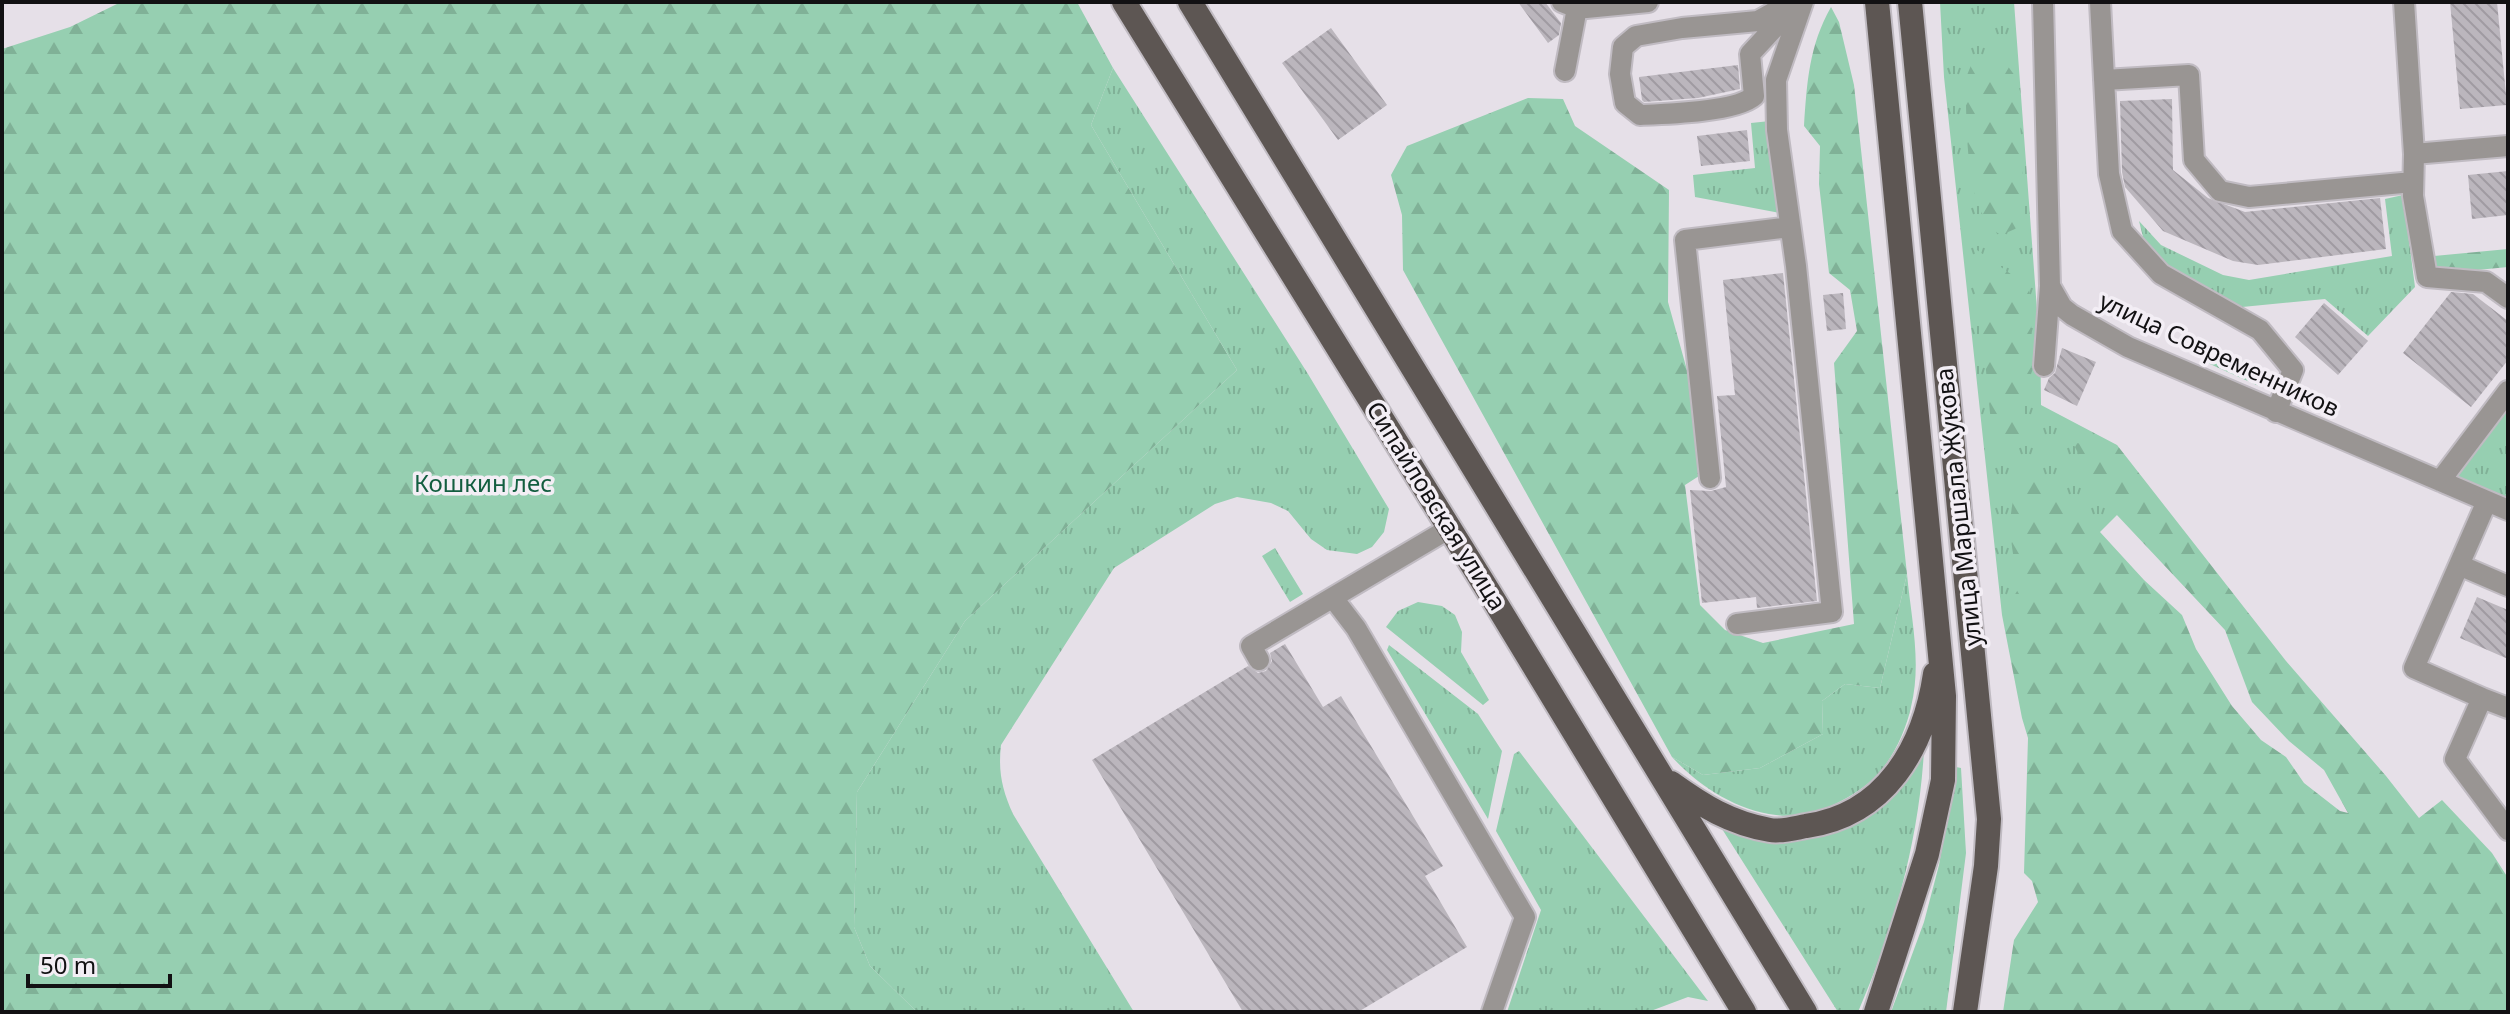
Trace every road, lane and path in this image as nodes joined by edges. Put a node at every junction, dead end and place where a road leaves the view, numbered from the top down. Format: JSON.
{"nodes":[{"id":1,"x":1124,"y":2,"type":"edge"},
{"id":2,"x":1190,"y":2,"type":"edge"},
{"id":3,"x":1648,"y":2,"type":"edge"},
{"id":4,"x":1792,"y":2,"type":"edge"},
{"id":5,"x":1800,"y":2,"type":"edge"},
{"id":6,"x":1877,"y":2,"type":"edge"},
{"id":7,"x":2043,"y":2,"type":"edge"},
{"id":8,"x":2100,"y":2,"type":"edge"},
{"id":9,"x":2404,"y":2,"type":"edge"},
{"id":10,"x":1910,"y":3,"type":"edge"},
{"id":11,"x":1606,"y":4,"type":"edge"},
{"id":12,"x":1569,"y":5,"type":"edge"},
{"id":13,"x":1565,"y":71,"type":"dead end"},
{"id":14,"x":2104,"y":80,"type":"junction"},
{"id":15,"x":2508,"y":146,"type":"edge"},
{"id":16,"x":2414,"y":154,"type":"junction"},
{"id":17,"x":2413,"y":182,"type":"junction"},
{"id":18,"x":1790,"y":227,"type":"junction"},
{"id":19,"x":2050,"y":286,"type":"junction"},
{"id":20,"x":2508,"y":298,"type":"edge"},
{"id":21,"x":2044,"y":366,"type":"dead end"},
{"id":22,"x":2508,"y":391,"type":"edge"},
{"id":23,"x":2276,"y":412,"type":"junction"},
{"id":24,"x":1710,"y":478,"type":"dead end"},
{"id":25,"x":2440,"y":481,"type":"junction"},
{"id":26,"x":2487,"y":501,"type":"junction"},
{"id":27,"x":2508,"y":510,"type":"edge"},
{"id":28,"x":1450,"y":528,"type":"junction"},
{"id":29,"x":2459,"y":565,"type":"junction"},
{"id":30,"x":2508,"y":586,"type":"edge"},
{"id":31,"x":1333,"y":598,"type":"junction"},
{"id":32,"x":1737,"y":624,"type":"dead end"},
{"id":33,"x":1940,"y":644,"type":"junction"},
{"id":34,"x":1259,"y":660,"type":"dead end"},
{"id":35,"x":2482,"y":698,"type":"junction"},
{"id":36,"x":2508,"y":708,"type":"edge"},
{"id":37,"x":1662,"y":777,"type":"junction"},
{"id":38,"x":2508,"y":830,"type":"edge"},
{"id":39,"x":1492,"y":1012,"type":"edge"},
{"id":40,"x":1744,"y":1012,"type":"edge"},
{"id":41,"x":1805,"y":1012,"type":"edge"},
{"id":42,"x":1876,"y":1012,"type":"edge"},
{"id":43,"x":1965,"y":1012,"type":"edge"}],
"edges":[{"from":1,"to":28,"type":"main road","name":"Сипайловская улица"},
{"from":2,"to":37,"type":"main road"},
{"from":3,"to":11,"type":"street"},
{"from":4,"to":5,"type":"street"},
{"from":5,"to":18,"type":"street"},
{"from":6,"to":33,"type":"main road","name":"улица Маршала Жукова"},
{"from":7,"to":19,"type":"street"},
{"from":8,"to":14,"type":"street"},
{"from":9,"to":16,"type":"street"},
{"from":10,"to":43,"type":"main road","name":"улица Маршала Жукова"},
{"from":11,"to":12,"type":"street"},
{"from":12,"to":13,"type":"street"},
{"from":14,"to":17,"type":"street"},
{"from":14,"to":23,"type":"street"},
{"from":15,"to":16,"type":"street"},
{"from":16,"to":17,"type":"street"},
{"from":17,"to":20,"type":"street"},
{"from":18,"to":24,"type":"street"},
{"from":18,"to":32,"type":"street"},
{"from":19,"to":21,"type":"street"},
{"from":19,"to":23,"type":"street","name":"улица Современников"},
{"from":22,"to":25,"type":"street"},
{"from":23,"to":25,"type":"street","name":"улица Современников"},
{"from":25,"to":26,"type":"street","name":"улица Современников"},
{"from":26,"to":27,"type":"street","name":"улица Современников"},
{"from":26,"to":29,"type":"street"},
{"from":28,"to":31,"type":"street"},
{"from":28,"to":40,"type":"main road","name":"Сипайловская улица"},
{"from":29,"to":30,"type":"street"},
{"from":29,"to":35,"type":"street"},
{"from":31,"to":34,"type":"street"},
{"from":31,"to":39,"type":"street"},
{"from":33,"to":37,"type":"main road"},
{"from":33,"to":42,"type":"main road","name":"улица Маршала Жукова"},
{"from":35,"to":36,"type":"street"},
{"from":35,"to":38,"type":"street"},
{"from":37,"to":41,"type":"main road"}]}
